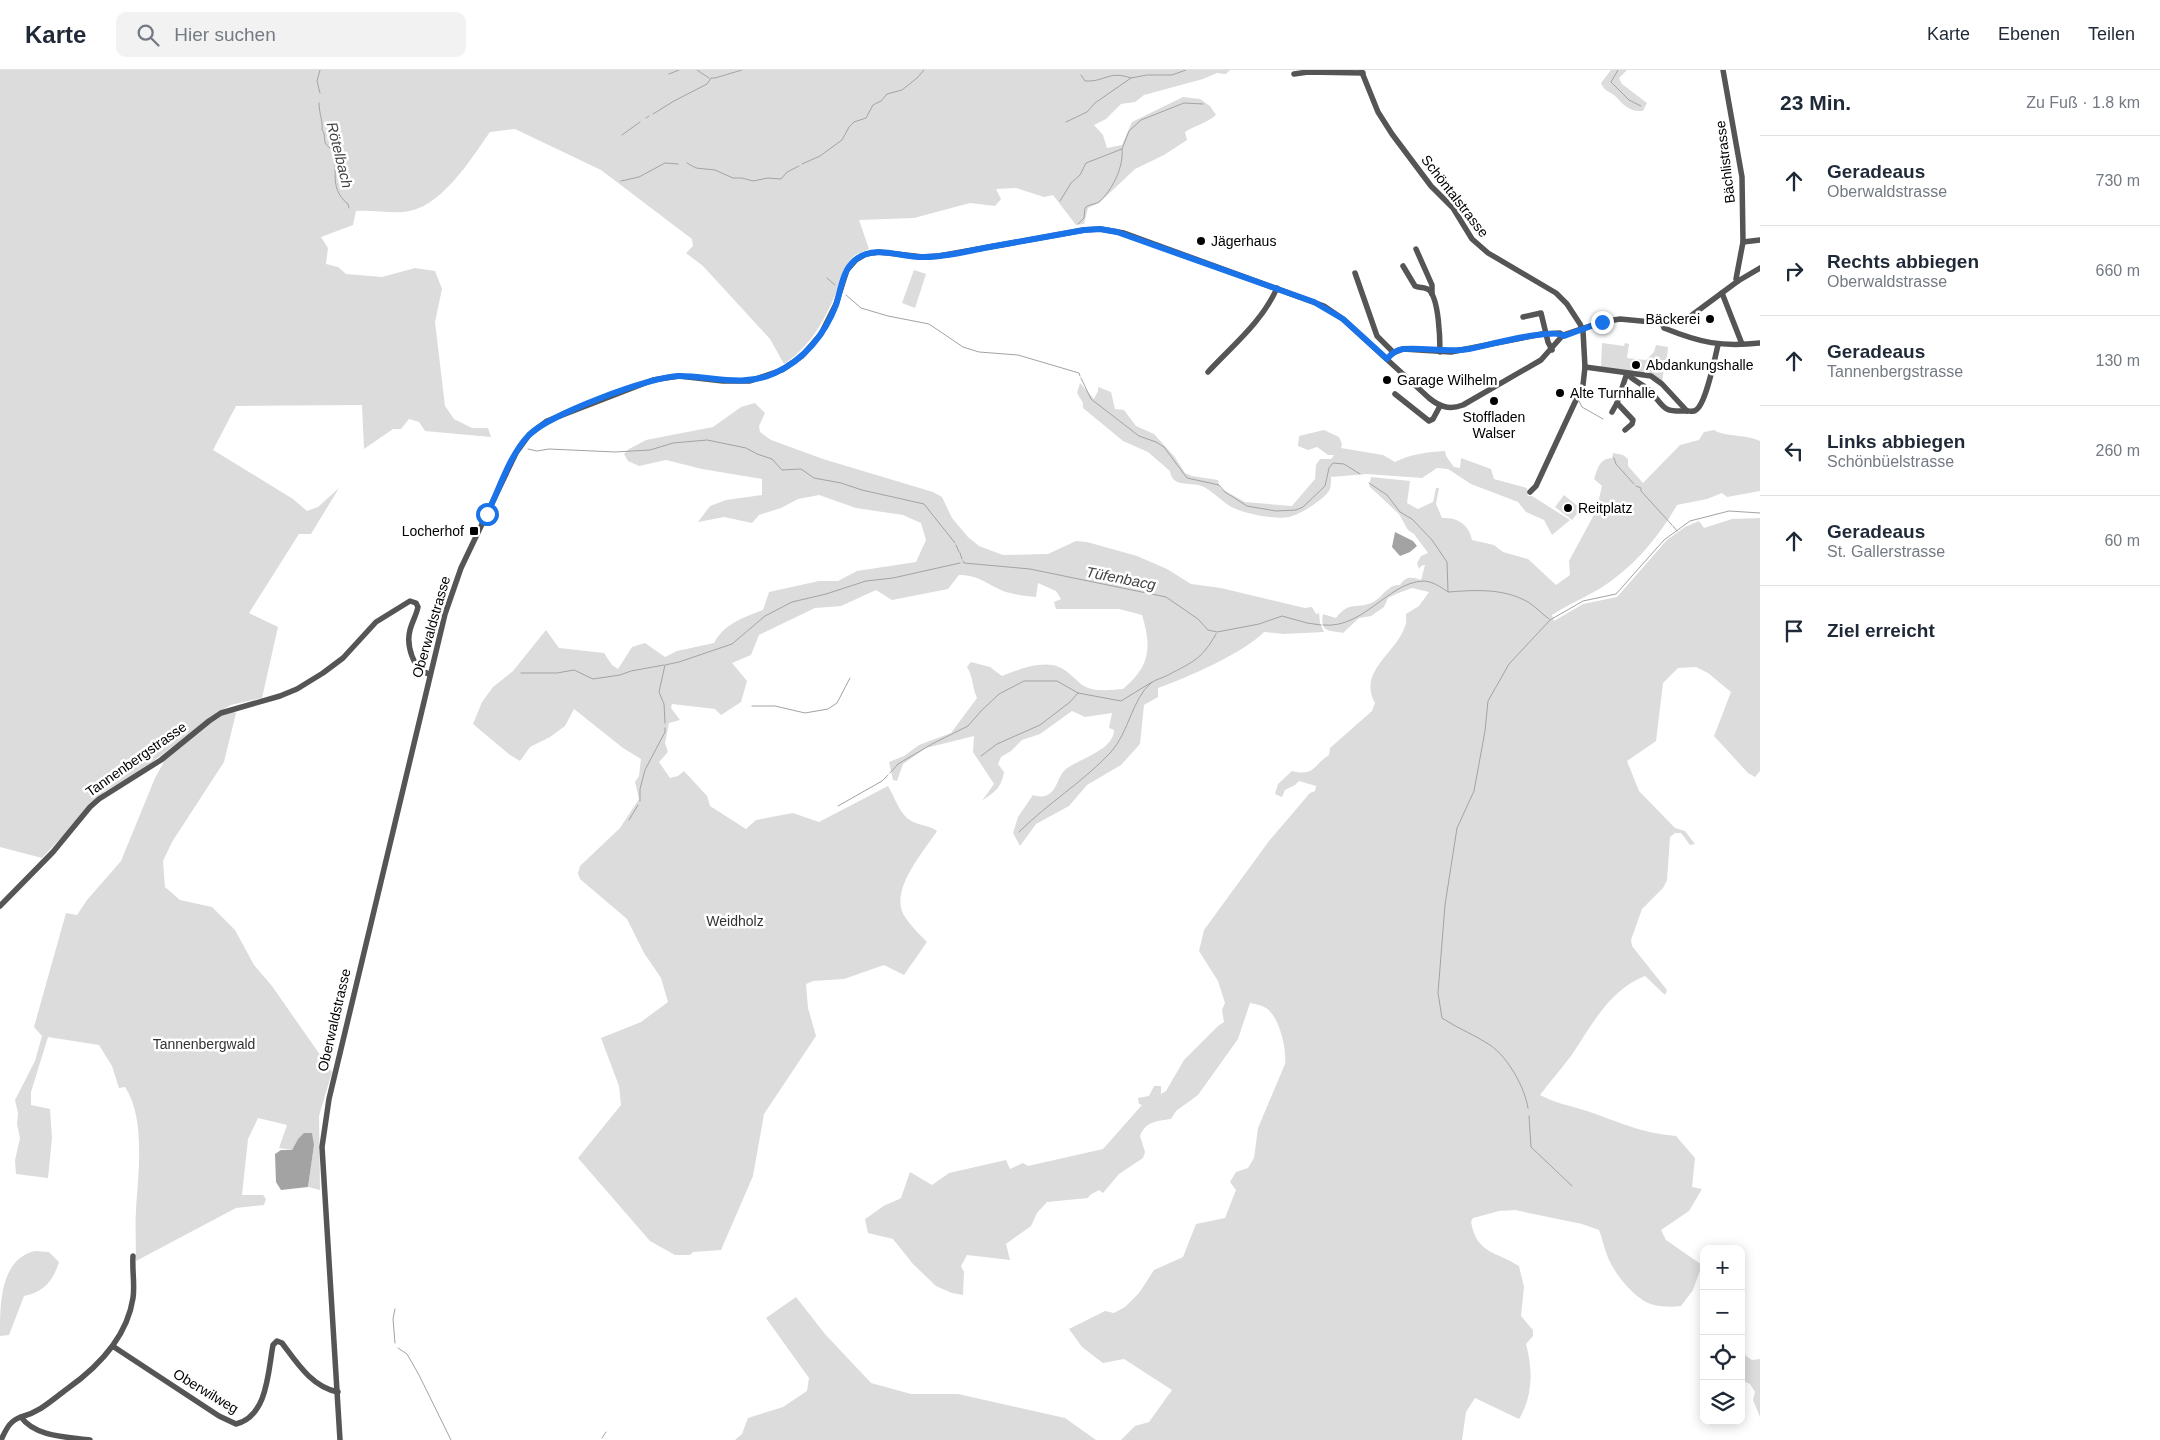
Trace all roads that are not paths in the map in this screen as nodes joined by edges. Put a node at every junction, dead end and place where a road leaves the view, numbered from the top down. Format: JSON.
{"nodes":[{"id":1,"x":1723,"y":70,"type":"edge"},
{"id":2,"x":1362,"y":71,"type":"edge"},
{"id":3,"x":1294,"y":74,"type":"dead end"},
{"id":4,"x":1760,"y":240,"type":"edge"},
{"id":5,"x":1743,"y":242,"type":"junction"},
{"id":6,"x":1416,"y":249,"type":"dead end"},
{"id":7,"x":1403,"y":266,"type":"dead end"},
{"id":8,"x":1760,"y":268,"type":"edge"},
{"id":9,"x":1356,"y":273,"type":"dead end"},
{"id":10,"x":1738,"y":282,"type":"junction"},
{"id":11,"x":1277,"y":288,"type":"junction"},
{"id":12,"x":1432,"y":294,"type":"junction"},
{"id":13,"x":1722,"y":294,"type":"junction"},
{"id":14,"x":1523,"y":317,"type":"dead end"},
{"id":15,"x":1662,"y":323,"type":"junction"},
{"id":16,"x":1582,"y":329,"type":"junction"},
{"id":17,"x":1546,"y":334,"type":"junction"},
{"id":18,"x":1564,"y":336,"type":"junction"},
{"id":19,"x":1760,"y":343,"type":"edge"},
{"id":20,"x":1742,"y":344,"type":"junction"},
{"id":21,"x":1718,"y":345,"type":"junction"},
{"id":22,"x":1552,"y":350,"type":"junction"},
{"id":23,"x":1440,"y":352,"type":"junction"},
{"id":24,"x":1393,"y":353,"type":"junction"},
{"id":25,"x":1387,"y":359,"type":"junction"},
{"id":26,"x":1585,"y":367,"type":"junction"},
{"id":27,"x":1208,"y":372,"type":"dead end"},
{"id":28,"x":1627,"y":373,"type":"junction"},
{"id":29,"x":1395,"y":394,"type":"dead end"},
{"id":30,"x":1617,"y":403,"type":"junction"},
{"id":31,"x":1440,"y":406,"type":"junction"},
{"id":32,"x":1687,"y":410,"type":"junction"},
{"id":33,"x":1612,"y":412,"type":"dead end"},
{"id":34,"x":1625,"y":430,"type":"dead end"},
{"id":35,"x":1530,"y":492,"type":"dead end"},
{"id":36,"x":429,"y":674,"type":"junction"},
{"id":37,"x":0,"y":906,"type":"edge"},
{"id":38,"x":133,"y":1256,"type":"dead end"},
{"id":39,"x":114,"y":1347,"type":"junction"},
{"id":40,"x":338,"y":1392,"type":"junction"},
{"id":41,"x":21,"y":1417,"type":"junction"},
{"id":42,"x":1,"y":1440,"type":"edge"},
{"id":43,"x":90,"y":1440,"type":"edge"},
{"id":44,"x":340,"y":1440,"type":"edge"}],
"edges":[{"from":1,"to":5,"type":"street","name":"Bächlistrasse"},
{"from":2,"to":3,"type":"street"},
{"from":2,"to":16,"type":"street","name":"Schöntalstrasse"},
{"from":4,"to":5,"type":"street"},
{"from":5,"to":10,"type":"street","name":"Bächlistrasse"},
{"from":6,"to":12,"type":"street"},
{"from":7,"to":12,"type":"street"},
{"from":8,"to":10,"type":"street"},
{"from":9,"to":24,"type":"street"},
{"from":10,"to":13,"type":"street"},
{"from":11,"to":25,"type":"street","name":"Oberwaldstrasse"},
{"from":11,"to":27,"type":"street"},
{"from":11,"to":36,"type":"street","name":"Oberwaldstrasse"},
{"from":12,"to":23,"type":"street"},
{"from":13,"to":15,"type":"street"},
{"from":13,"to":20,"type":"street"},
{"from":14,"to":17,"type":"street"},
{"from":15,"to":16,"type":"street"},
{"from":15,"to":21,"type":"street"},
{"from":16,"to":18,"type":"street"},
{"from":16,"to":26,"type":"street"},
{"from":17,"to":18,"type":"street"},
{"from":17,"to":22,"type":"street"},
{"from":17,"to":23,"type":"street"},
{"from":18,"to":22,"type":"street"},
{"from":19,"to":20,"type":"street"},
{"from":20,"to":21,"type":"street"},
{"from":21,"to":32,"type":"street"},
{"from":22,"to":31,"type":"street"},
{"from":23,"to":24,"type":"street"},
{"from":24,"to":25,"type":"street"},
{"from":25,"to":31,"type":"street"},
{"from":26,"to":28,"type":"street"},
{"from":26,"to":35,"type":"street"},
{"from":28,"to":30,"type":"street"},
{"from":28,"to":32,"type":"street"},
{"from":28,"to":32,"type":"street"},
{"from":29,"to":31,"type":"street"},
{"from":30,"to":33,"type":"street"},
{"from":30,"to":34,"type":"street"},
{"from":36,"to":37,"type":"street","name":"Tannenbergstrasse"},
{"from":36,"to":40,"type":"street","name":"Oberwaldstrasse"},
{"from":38,"to":39,"type":"street"},
{"from":39,"to":40,"type":"street","name":"Oberwilweg"},
{"from":39,"to":41,"type":"street"},
{"from":40,"to":44,"type":"street","name":"Oberwaldstrasse"},
{"from":41,"to":42,"type":"street"},
{"from":41,"to":43,"type":"street"}]}
